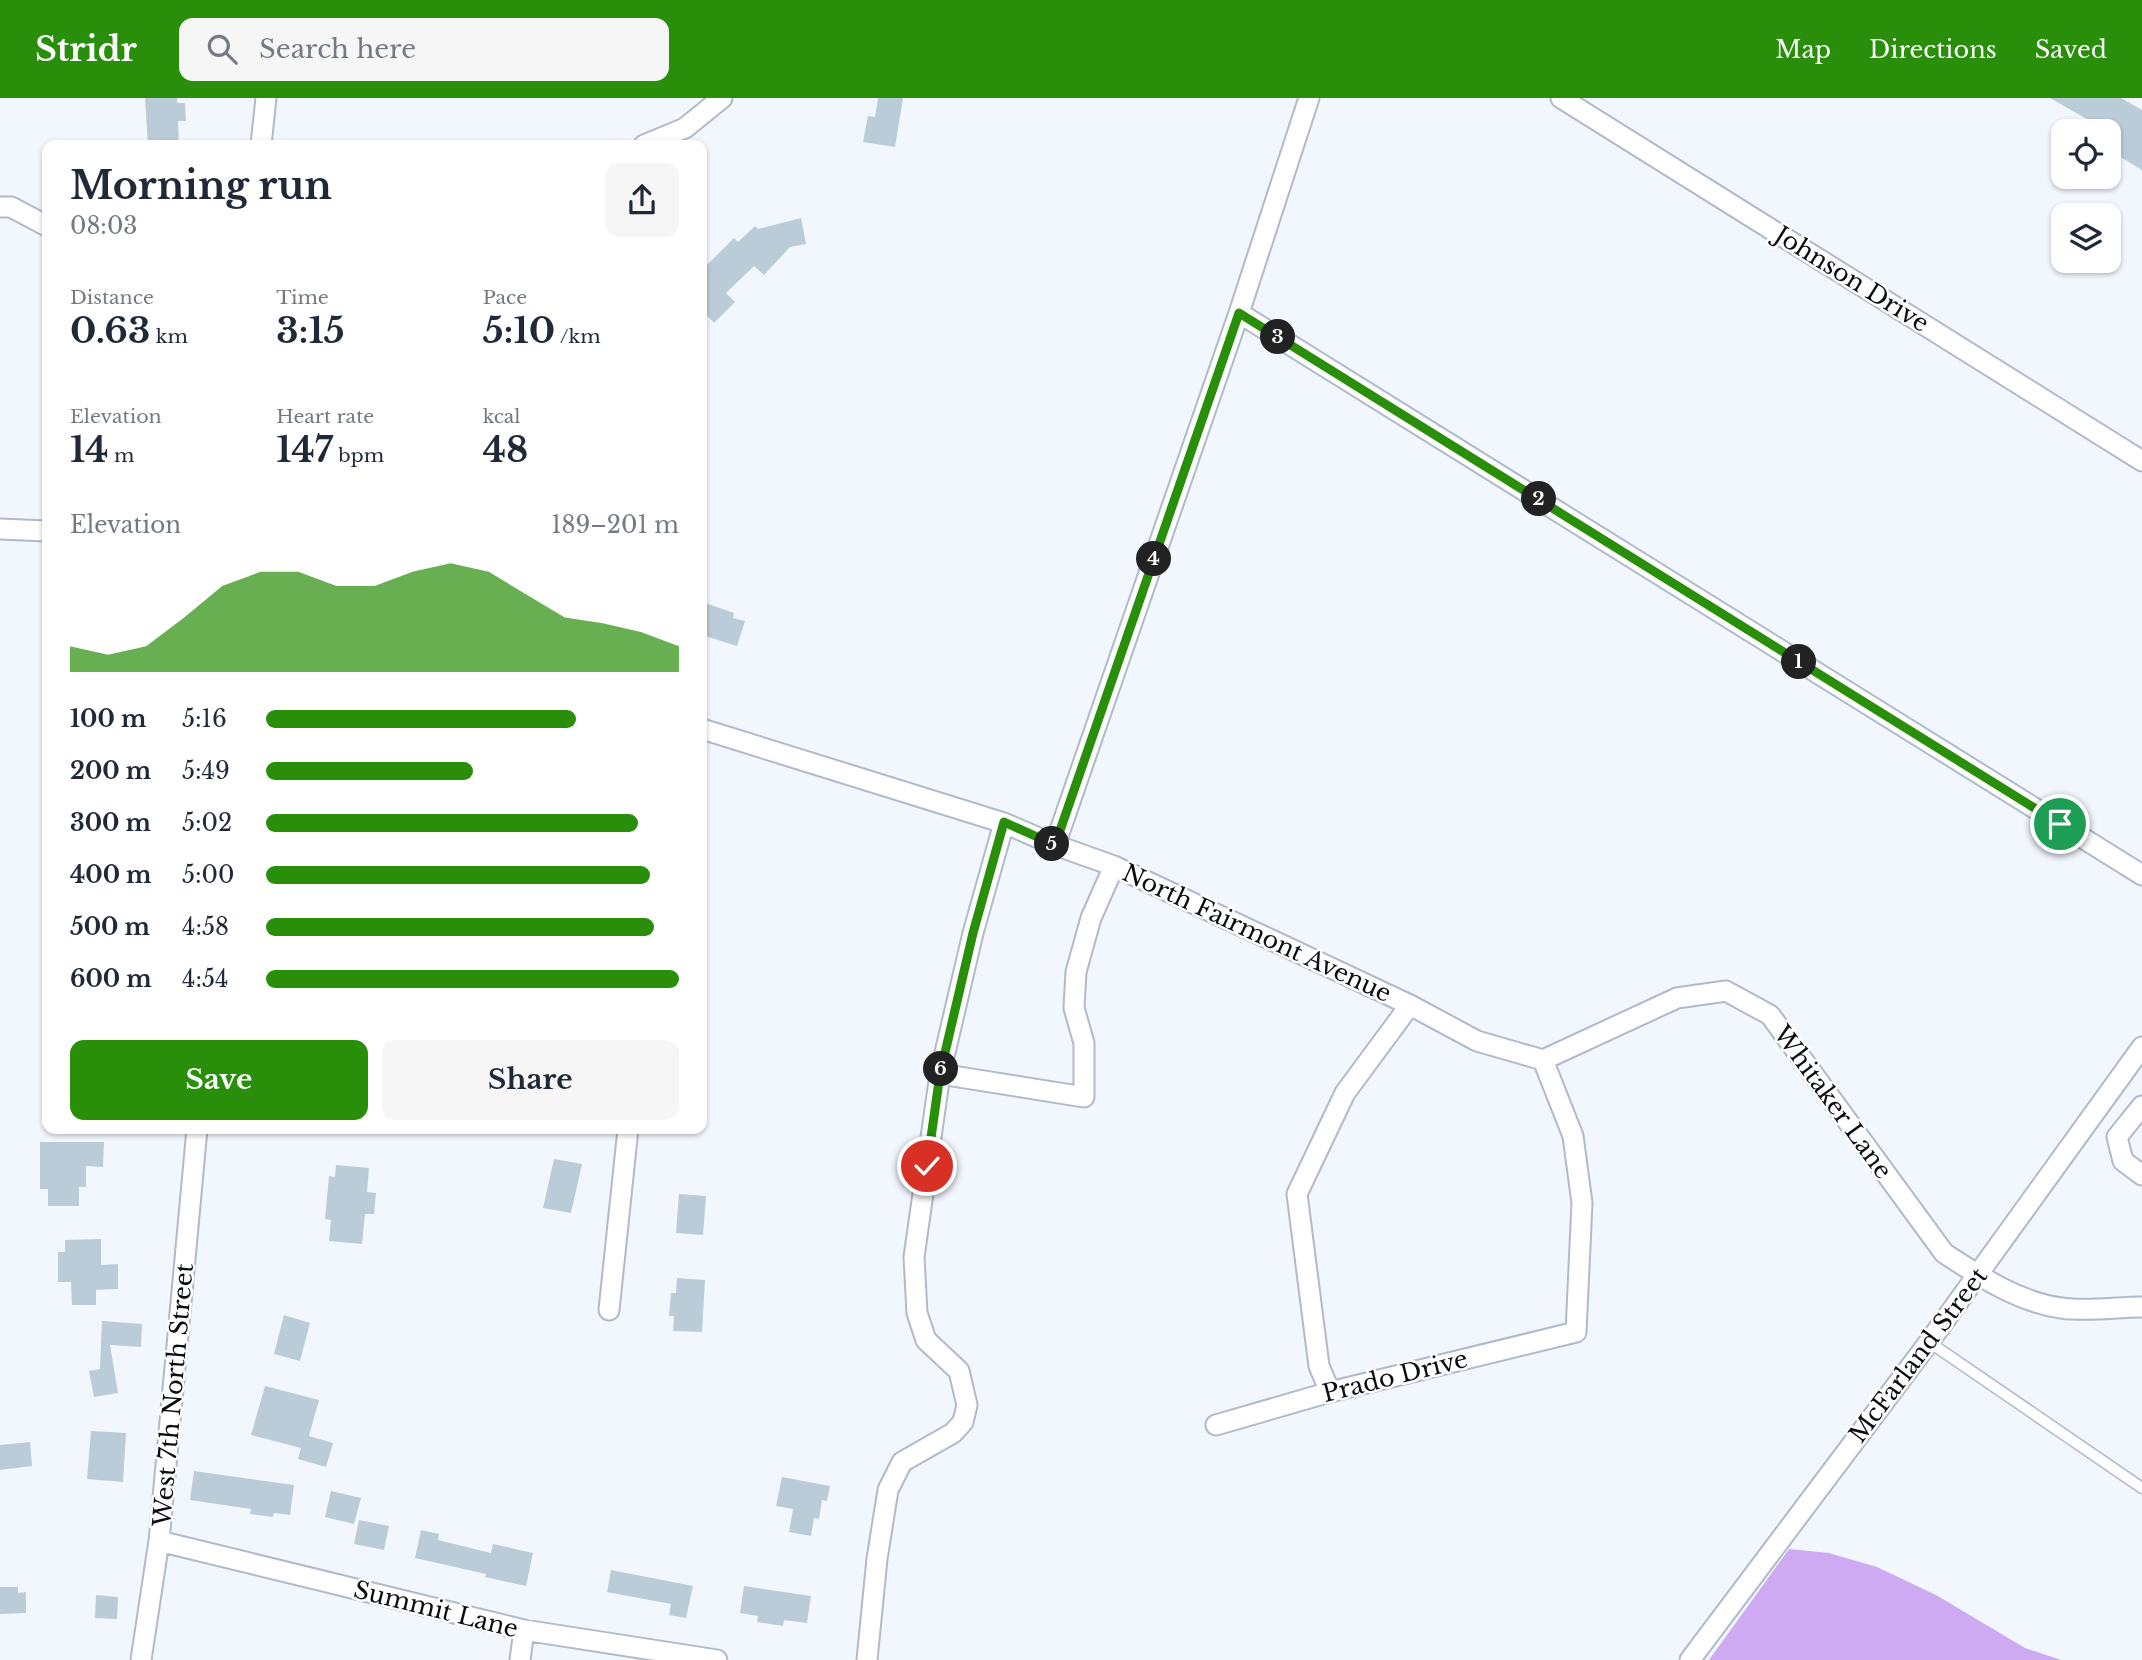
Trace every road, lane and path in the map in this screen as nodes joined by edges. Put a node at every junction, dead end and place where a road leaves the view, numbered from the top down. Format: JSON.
{"nodes":[{"id":1,"x":266,"y":98,"type":"edge"},
{"id":2,"x":722,"y":98,"type":"edge"},
{"id":3,"x":1309,"y":98,"type":"edge"},
{"id":4,"x":1561,"y":98,"type":"edge"},
{"id":5,"x":262,"y":140,"type":"edge"},
{"id":6,"x":657,"y":140,"type":"edge"},
{"id":7,"x":0,"y":207,"type":"edge"},
{"id":8,"x":42,"y":223,"type":"edge"},
{"id":9,"x":1239,"y":313,"type":"junction"},
{"id":10,"x":2142,"y":461,"type":"edge"},
{"id":11,"x":0,"y":529,"type":"edge"},
{"id":12,"x":42,"y":531,"type":"edge"},
{"id":13,"x":707,"y":731,"type":"edge"},
{"id":14,"x":1004,"y":822,"type":"junction"},
{"id":15,"x":1055,"y":845,"type":"junction"},
{"id":16,"x":1114,"y":866,"type":"junction"},
{"id":17,"x":2142,"y":875,"type":"edge"},
{"id":18,"x":1410,"y":1005,"type":"junction"},
{"id":19,"x":2142,"y":1047,"type":"edge"},
{"id":20,"x":1543,"y":1060,"type":"junction"},
{"id":21,"x":940,"y":1074,"type":"junction"},
{"id":22,"x":2142,"y":1105,"type":"edge"},
{"id":23,"x":197,"y":1134,"type":"edge"},
{"id":24,"x":628,"y":1134,"type":"edge"},
{"id":25,"x":2142,"y":1175,"type":"edge"},
{"id":26,"x":1978,"y":1275,"type":"junction"},
{"id":27,"x":2142,"y":1307,"type":"edge"},
{"id":28,"x":610,"y":1310,"type":"dead end"},
{"id":29,"x":1929,"y":1342,"type":"junction"},
{"id":30,"x":1330,"y":1392,"type":"junction"},
{"id":31,"x":1216,"y":1425,"type":"dead end"},
{"id":32,"x":2142,"y":1488,"type":"edge"},
{"id":33,"x":159,"y":1541,"type":"junction"},
{"id":34,"x":524,"y":1630,"type":"junction"},
{"id":35,"x":131,"y":1660,"type":"edge"},
{"id":36,"x":141,"y":1660,"type":"edge"},
{"id":37,"x":520,"y":1660,"type":"edge"},
{"id":38,"x":717,"y":1660,"type":"edge"},
{"id":39,"x":867,"y":1660,"type":"edge"},
{"id":40,"x":1690,"y":1660,"type":"edge"}],
"edges":[{"from":1,"to":5,"type":"street"},
{"from":2,"to":6,"type":"street"},
{"from":3,"to":9,"type":"street"},
{"from":4,"to":10,"type":"street","name":"Johnson Drive"},
{"from":7,"to":8,"type":"street"},
{"from":9,"to":15,"type":"street"},
{"from":9,"to":17,"type":"street"},
{"from":11,"to":12,"type":"street"},
{"from":13,"to":14,"type":"street","name":"North Fairmont Avenue"},
{"from":14,"to":15,"type":"street","name":"North Fairmont Avenue"},
{"from":14,"to":21,"type":"street"},
{"from":15,"to":16,"type":"street","name":"North Fairmont Avenue"},
{"from":16,"to":18,"type":"street","name":"North Fairmont Avenue"},
{"from":16,"to":21,"type":"street"},
{"from":18,"to":20,"type":"street","name":"North Fairmont Avenue"},
{"from":18,"to":30,"type":"street"},
{"from":19,"to":26,"type":"street","name":"McFarland Street"},
{"from":20,"to":26,"type":"street","name":"Whitaker Lane"},
{"from":20,"to":30,"type":"street","name":"Prado Drive"},
{"from":21,"to":39,"type":"street"},
{"from":22,"to":25,"type":"street"},
{"from":23,"to":33,"type":"street","name":"West 7th North Street"},
{"from":24,"to":28,"type":"street"},
{"from":26,"to":27,"type":"street","name":"Whitaker Lane"},
{"from":26,"to":29,"type":"street","name":"McFarland Street"},
{"from":29,"to":32,"type":"lane"},
{"from":29,"to":40,"type":"street","name":"McFarland Street"},
{"from":30,"to":31,"type":"street","name":"Prado Drive"},
{"from":33,"to":34,"type":"street","name":"Summit Lane"},
{"from":33,"to":36,"type":"street","name":"West 7th North Street"},
{"from":34,"to":37,"type":"street"},
{"from":34,"to":38,"type":"street","name":"Summit Lane"},
{"from":35,"to":36,"type":"street"}]}
